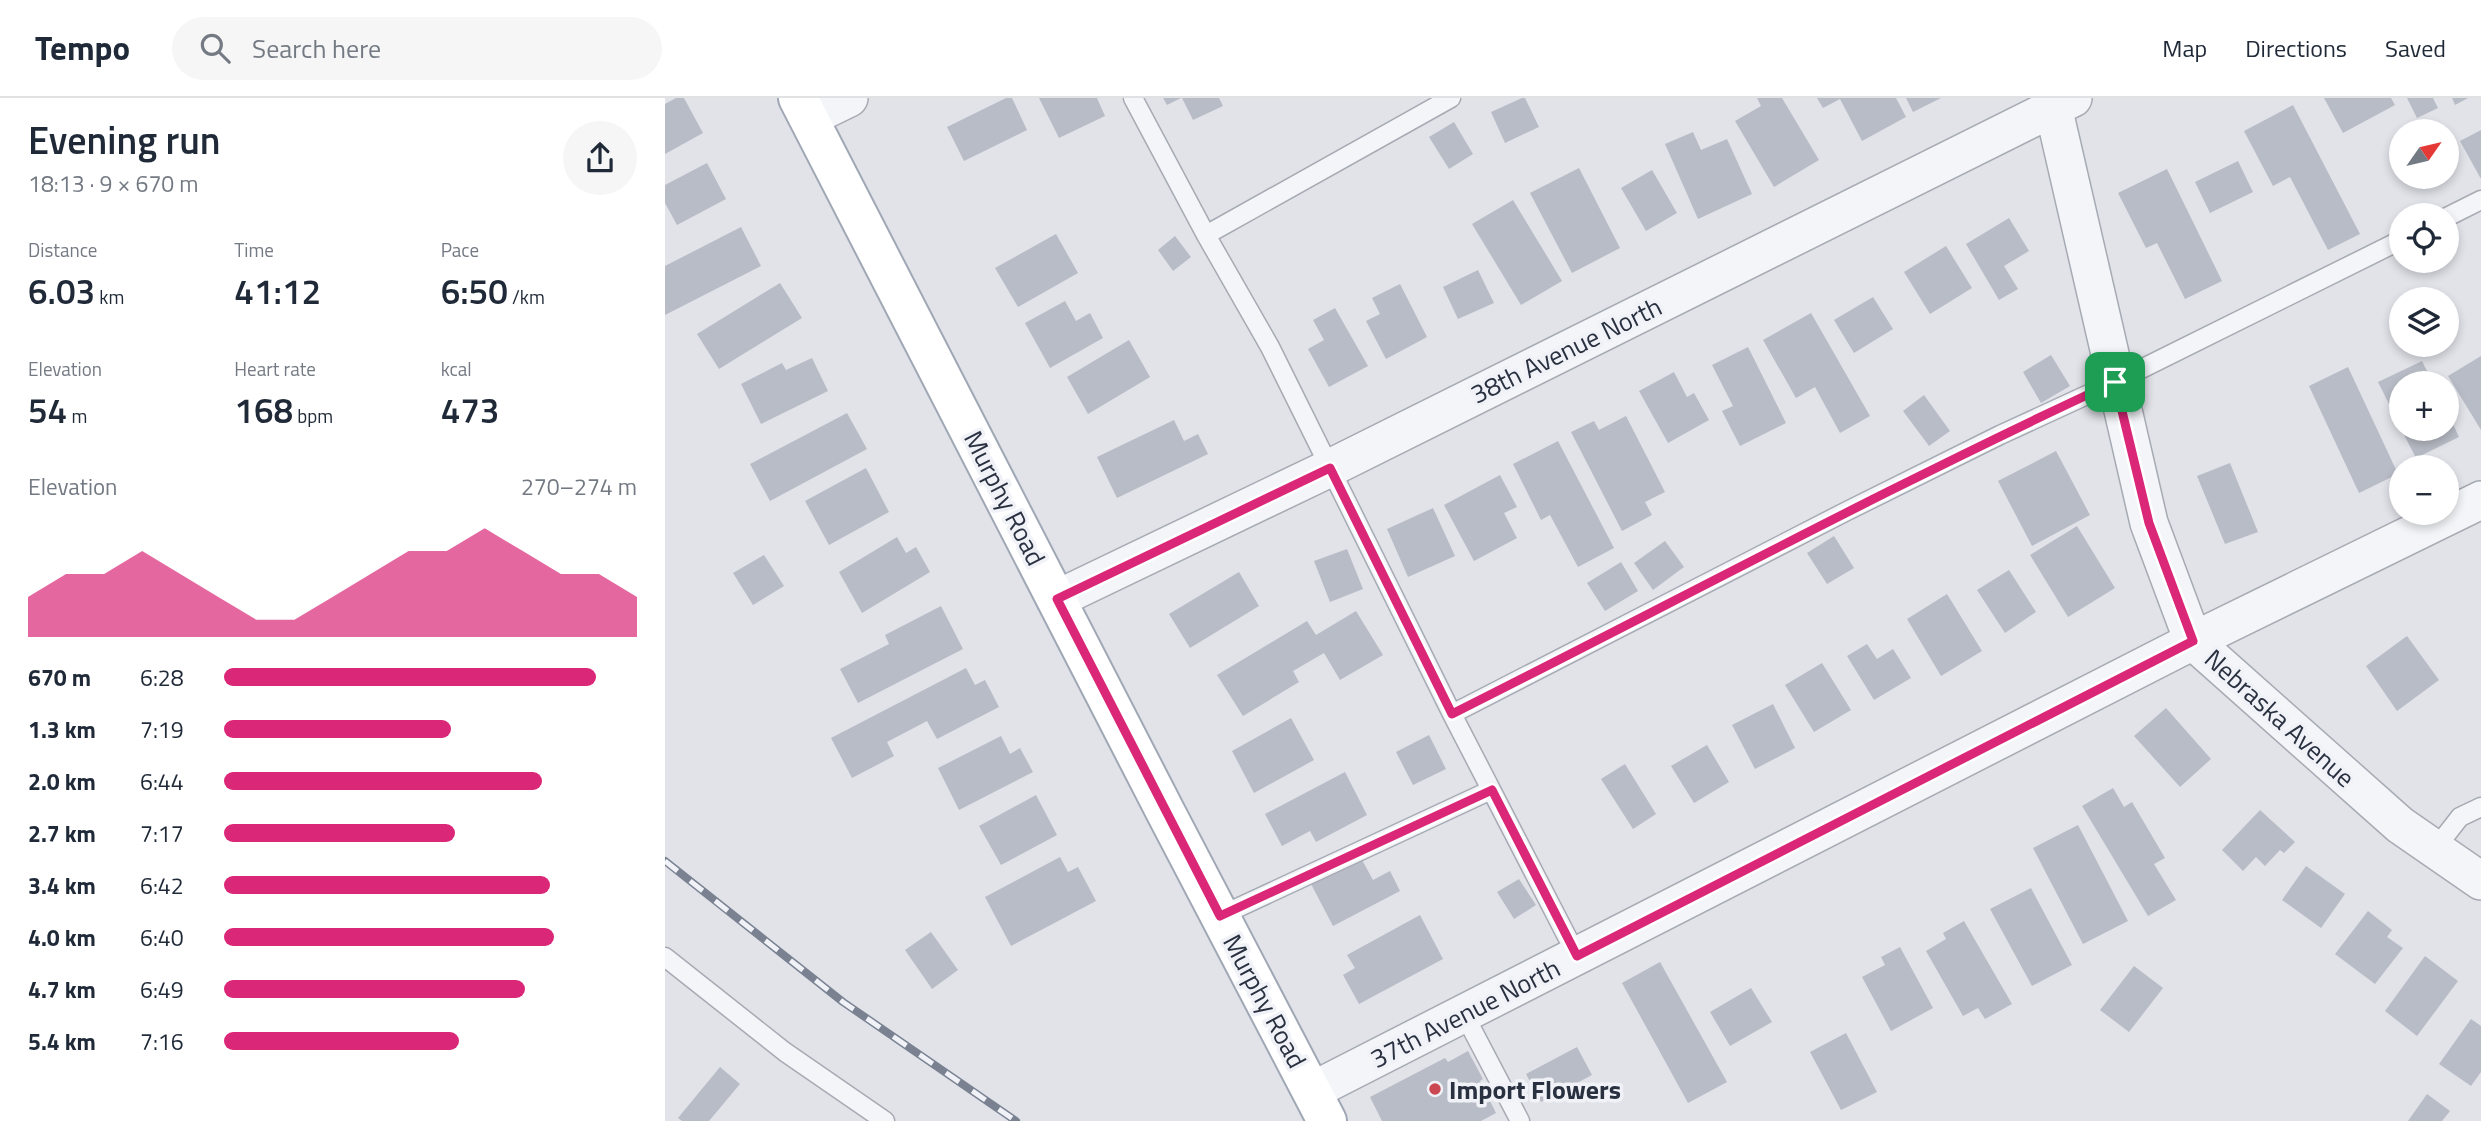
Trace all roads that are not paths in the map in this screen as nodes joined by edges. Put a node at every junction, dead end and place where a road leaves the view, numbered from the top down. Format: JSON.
{"nodes":[{"id":1,"x":849,"y":98,"type":"edge"},
{"id":2,"x":1133,"y":98,"type":"edge"},
{"id":3,"x":1451,"y":98,"type":"edge"},
{"id":4,"x":2060,"y":101,"type":"edge"},
{"id":5,"x":803,"y":108,"type":"edge"},
{"id":6,"x":2481,"y":200,"type":"edge"},
{"id":7,"x":2459,"y":211,"type":"edge"},
{"id":8,"x":1206,"y":235,"type":"junction"},
{"id":9,"x":2389,"y":246,"type":"edge"},
{"id":10,"x":2115,"y":382,"type":"junction"},
{"id":11,"x":1330,"y":468,"type":"junction"},
{"id":12,"x":2481,"y":500,"type":"edge"},
{"id":13,"x":1057,"y":599,"type":"junction"},
{"id":14,"x":2193,"y":641,"type":"junction"},
{"id":15,"x":1452,"y":714,"type":"junction"},
{"id":16,"x":1492,"y":790,"type":"junction"},
{"id":17,"x":2481,"y":807,"type":"edge"},
{"id":18,"x":2435,"y":849,"type":"junction"},
{"id":19,"x":2481,"y":881,"type":"edge"},
{"id":20,"x":1220,"y":916,"type":"junction"},
{"id":21,"x":1577,"y":956,"type":"junction"},
{"id":22,"x":665,"y":957,"type":"edge"},
{"id":23,"x":1464,"y":1014,"type":"junction"},
{"id":24,"x":1320,"y":1106,"type":"edge"},
{"id":25,"x":885,"y":1121,"type":"edge"},
{"id":26,"x":1520,"y":1121,"type":"edge"}],
"edges":[{"from":1,"to":5,"type":"street"},
{"from":2,"to":8,"type":"lane"},
{"from":3,"to":8,"type":"lane"},
{"from":4,"to":10,"type":"street","name":"Nebraska Avenue"},
{"from":4,"to":11,"type":"street","name":"38th Avenue North"},
{"from":5,"to":13,"type":"main road","name":"Murphy Road"},
{"from":6,"to":7,"type":"lane"},
{"from":8,"to":11,"type":"lane"},
{"from":9,"to":10,"type":"lane"},
{"from":10,"to":14,"type":"street","name":"Nebraska Avenue"},
{"from":10,"to":15,"type":"lane"},
{"from":11,"to":13,"type":"street","name":"38th Avenue North"},
{"from":11,"to":15,"type":"lane"},
{"from":12,"to":14,"type":"street","name":"37th Avenue North"},
{"from":13,"to":20,"type":"main road","name":"Murphy Road"},
{"from":14,"to":18,"type":"street","name":"Nebraska Avenue"},
{"from":14,"to":21,"type":"street","name":"37th Avenue North"},
{"from":15,"to":16,"type":"lane"},
{"from":16,"to":20,"type":"lane"},
{"from":16,"to":21,"type":"lane"},
{"from":17,"to":18,"type":"lane"},
{"from":18,"to":19,"type":"street","name":"Nebraska Avenue"},
{"from":20,"to":24,"type":"main road","name":"Murphy Road"},
{"from":21,"to":23,"type":"street","name":"37th Avenue North"},
{"from":22,"to":25,"type":"lane"},
{"from":23,"to":24,"type":"street","name":"37th Avenue North"},
{"from":23,"to":26,"type":"lane"}]}
